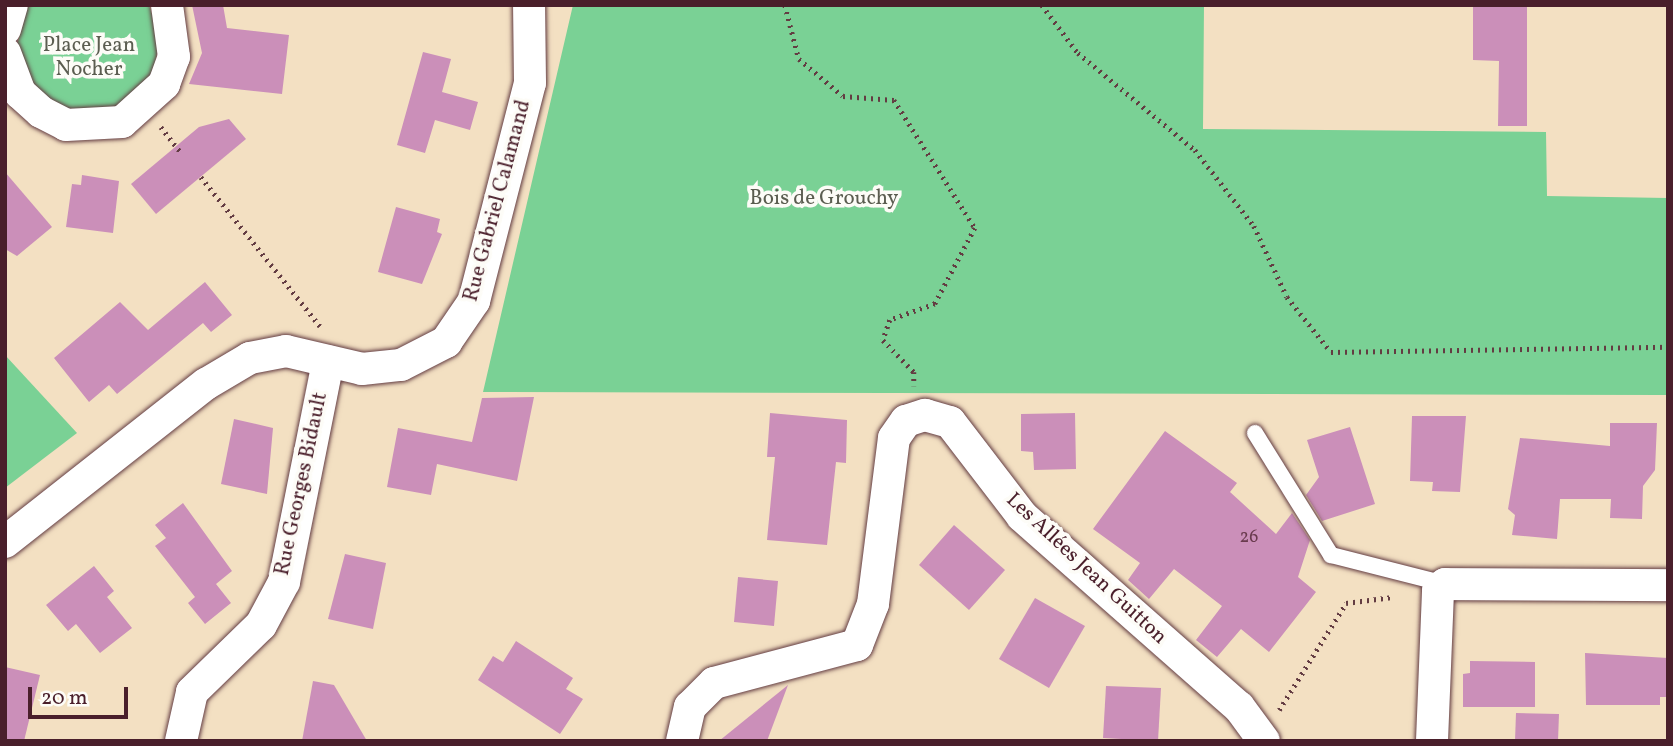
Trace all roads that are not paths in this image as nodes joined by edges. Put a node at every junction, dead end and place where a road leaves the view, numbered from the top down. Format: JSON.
{"nodes":[{"id":1,"x":12,"y":5,"type":"edge"},
{"id":2,"x":167,"y":5,"type":"edge"},
{"id":3,"x":529,"y":5,"type":"edge"},
{"id":4,"x":5,"y":29,"type":"edge"},
{"id":5,"x":5,"y":53,"type":"edge"},
{"id":6,"x":13,"y":100,"type":"edge"},
{"id":7,"x":328,"y":361,"type":"junction"},
{"id":8,"x":1255,"y":433,"type":"dead end"},
{"id":9,"x":5,"y":542,"type":"edge"},
{"id":10,"x":1668,"y":585,"type":"edge"},
{"id":11,"x":1442,"y":588,"type":"junction"},
{"id":12,"x":1258,"y":737,"type":"edge"},
{"id":13,"x":181,"y":741,"type":"edge"},
{"id":14,"x":682,"y":741,"type":"edge"},
{"id":15,"x":1432,"y":741,"type":"edge"}],
"edges":[{"from":1,"to":4,"type":"street"},
{"from":2,"to":6,"type":"street"},
{"from":3,"to":7,"type":"street","name":"Rue Gabriel Calamand"},
{"from":5,"to":6,"type":"street"},
{"from":7,"to":9,"type":"street","name":"Rue Gabriel Calamand"},
{"from":7,"to":13,"type":"street","name":"Rue Georges Bidault"},
{"from":8,"to":11,"type":"lane"},
{"from":10,"to":11,"type":"street"},
{"from":11,"to":15,"type":"street"},
{"from":12,"to":14,"type":"street","name":"Les Allées Jean Guitton"}]}
